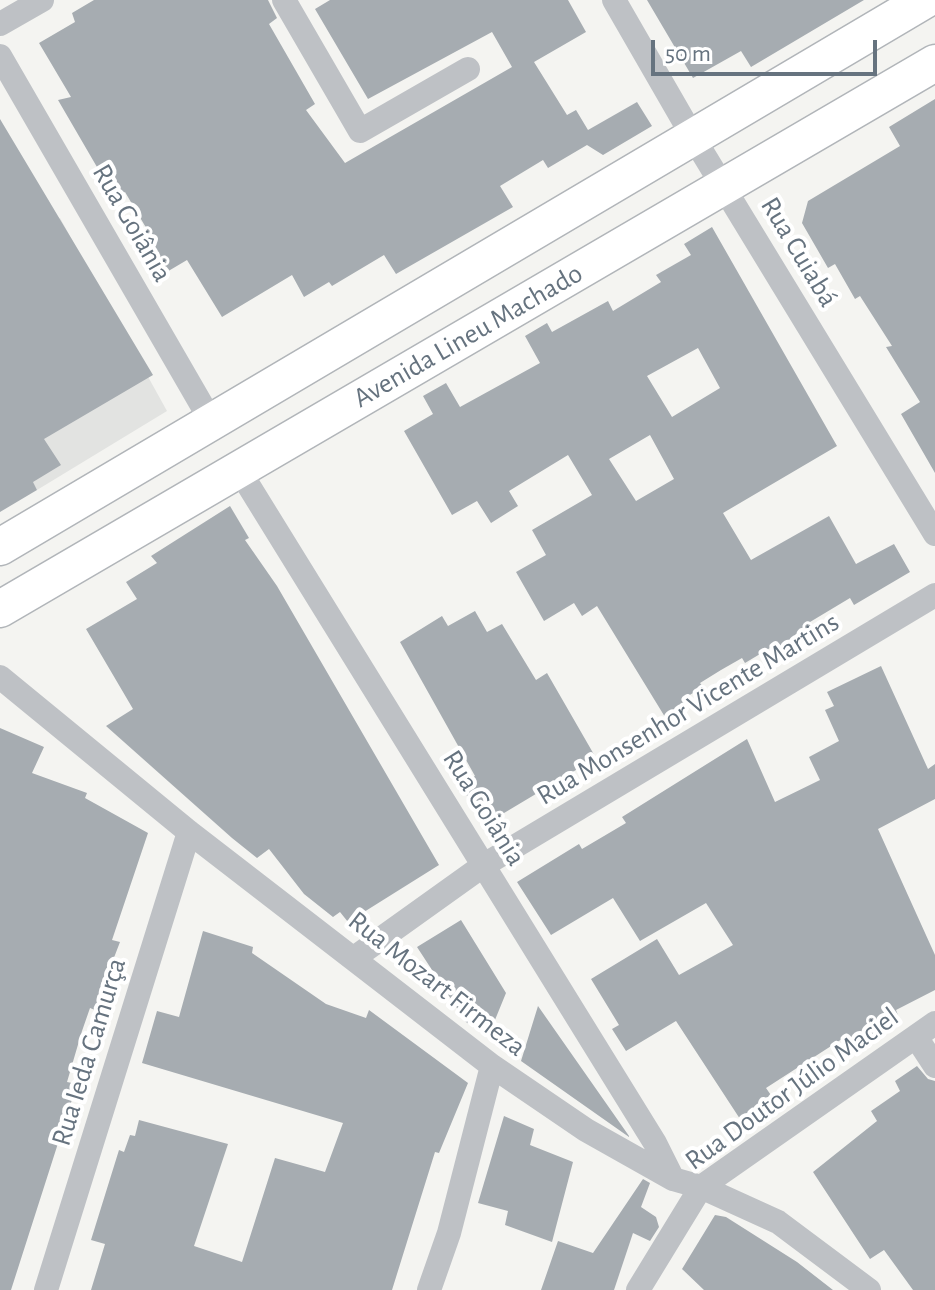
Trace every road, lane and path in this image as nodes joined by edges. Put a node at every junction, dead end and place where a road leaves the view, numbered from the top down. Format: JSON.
{"nodes":[{"id":1,"x":42,"y":0,"type":"edge"},
{"id":2,"x":284,"y":0,"type":"edge"},
{"id":3,"x":614,"y":0,"type":"edge"},
{"id":4,"x":925,"y":0,"type":"edge"},
{"id":5,"x":0,"y":24,"type":"edge"},
{"id":6,"x":0,"y":56,"type":"edge"},
{"id":7,"x":935,"y":63,"type":"edge"},
{"id":8,"x":468,"y":69,"type":"dead end"},
{"id":9,"x":693,"y":137,"type":"junction"},
{"id":10,"x":724,"y":187,"type":"junction"},
{"id":11,"x":211,"y":421,"type":"junction"},
{"id":12,"x":239,"y":470,"type":"junction"},
{"id":13,"x":935,"y":534,"type":"edge"},
{"id":14,"x":0,"y":547,"type":"edge"},
{"id":15,"x":935,"y":595,"type":"edge"},
{"id":16,"x":0,"y":609,"type":"edge"},
{"id":17,"x":0,"y":677,"type":"edge"},
{"id":18,"x":189,"y":832,"type":"junction"},
{"id":19,"x":484,"y":865,"type":"junction"},
{"id":20,"x":354,"y":958,"type":"junction"},
{"id":21,"x":926,"y":1030,"type":"edge"},
{"id":22,"x":492,"y":1066,"type":"junction"},
{"id":23,"x":935,"y":1066,"type":"edge"},
{"id":24,"x":673,"y":1179,"type":"junction"},
{"id":25,"x":701,"y":1187,"type":"junction"},
{"id":26,"x":46,"y":1290,"type":"edge"},
{"id":27,"x":429,"y":1290,"type":"edge"},
{"id":28,"x":638,"y":1290,"type":"edge"},
{"id":29,"x":869,"y":1290,"type":"edge"}],
"edges":[{"from":1,"to":5,"type":"street"},
{"from":2,"to":8,"type":"street"},
{"from":3,"to":9,"type":"street","name":"Rua Cuiabá"},
{"from":4,"to":9,"type":"street","name":"Avenida Lineu Machado"},
{"from":6,"to":11,"type":"street","name":"Rua Goiânia"},
{"from":7,"to":10,"type":"street","name":"Avenida Lineu Machado"},
{"from":9,"to":10,"type":"street","name":"Rua Cuiabá"},
{"from":9,"to":11,"type":"street","name":"Avenida Lineu Machado"},
{"from":10,"to":12,"type":"street","name":"Avenida Lineu Machado"},
{"from":10,"to":13,"type":"street","name":"Rua Cuiabá"},
{"from":11,"to":14,"type":"street","name":"Avenida Lineu Machado"},
{"from":12,"to":16,"type":"street","name":"Avenida Lineu Machado"},
{"from":12,"to":19,"type":"street","name":"Rua Goiânia"},
{"from":15,"to":19,"type":"street","name":"Rua Monsenhor Vicente Martins"},
{"from":17,"to":18,"type":"street","name":"Rua Mozart Firmeza"},
{"from":18,"to":20,"type":"street","name":"Rua Mozart Firmeza"},
{"from":18,"to":26,"type":"street","name":"Rua Ieda Camurça"},
{"from":19,"to":20,"type":"street","name":"Rua Monsenhor Vicente Martins"},
{"from":19,"to":24,"type":"street","name":"Rua Goiânia"},
{"from":20,"to":22,"type":"street","name":"Rua Mozart Firmeza"},
{"from":21,"to":23,"type":"street"},
{"from":21,"to":25,"type":"street","name":"Rua Doutor Júlio Maciel"},
{"from":22,"to":24,"type":"street","name":"Rua Mozart Firmeza"},
{"from":22,"to":27,"type":"street"},
{"from":24,"to":25,"type":"street","name":"Rua Mozart Firmeza"},
{"from":25,"to":28,"type":"street","name":"Rua Doutor Júlio Maciel"},
{"from":25,"to":29,"type":"street","name":"Rua Mozart Firmeza"}]}
